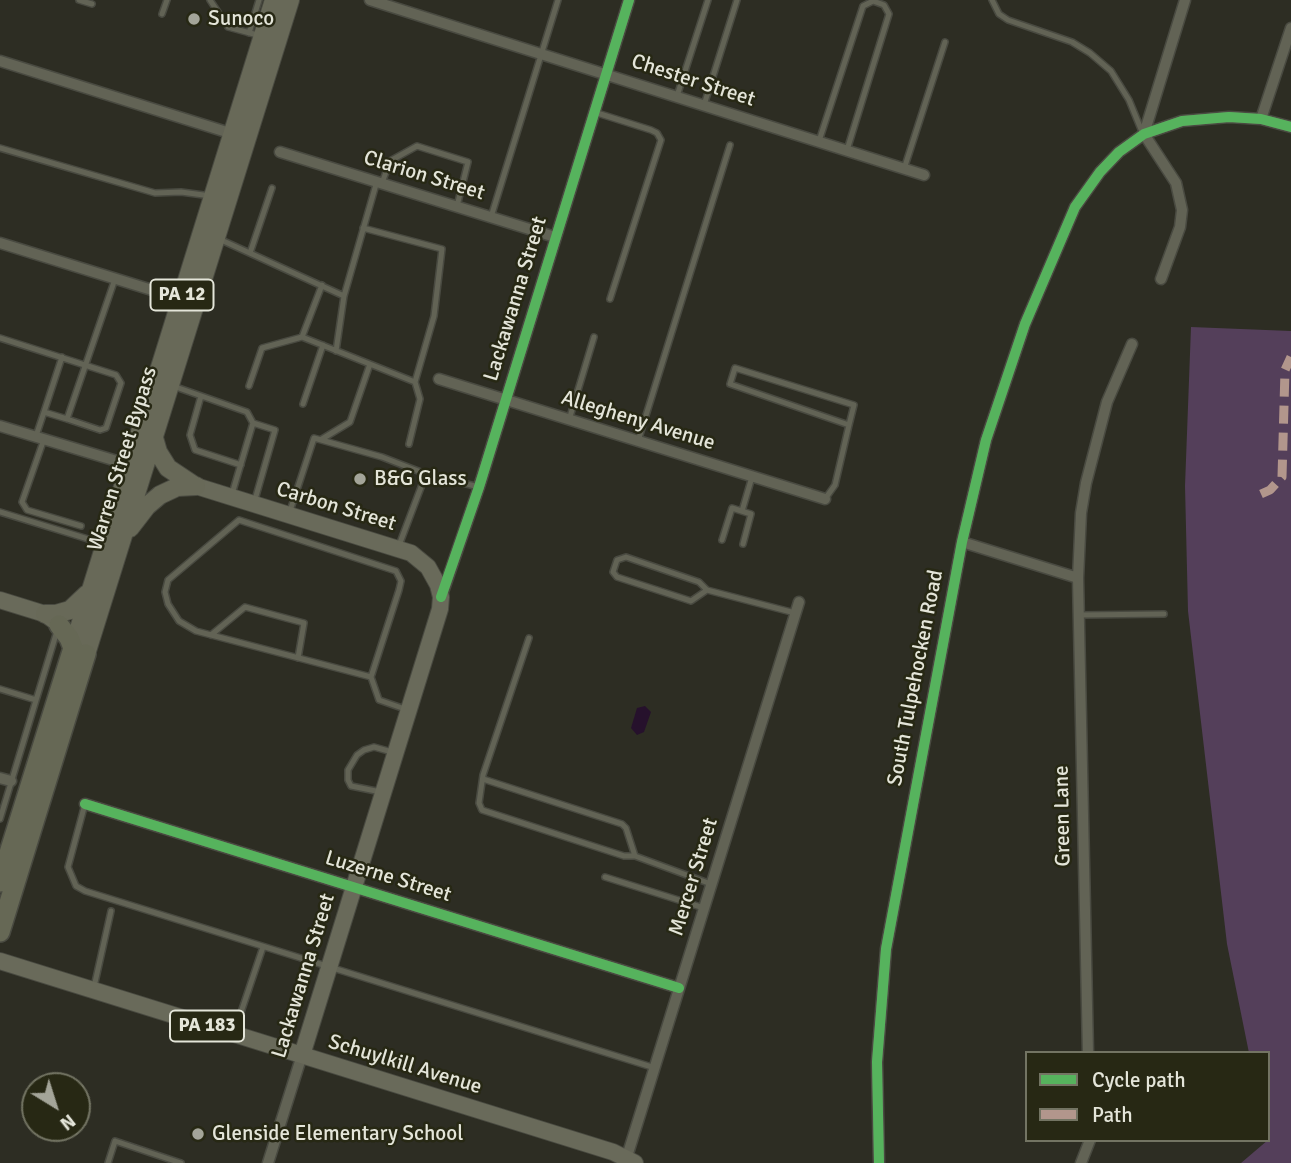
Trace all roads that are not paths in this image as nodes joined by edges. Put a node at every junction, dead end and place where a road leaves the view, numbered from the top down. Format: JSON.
{"nodes":[{"id":1,"x":79,"y":0,"type":"edge"},
{"id":2,"x":167,"y":0,"type":"edge"},
{"id":3,"x":210,"y":0,"type":"edge"},
{"id":4,"x":259,"y":0,"type":"edge"},
{"id":5,"x":274,"y":0,"type":"edge"},
{"id":6,"x":290,"y":0,"type":"edge"},
{"id":7,"x":370,"y":0,"type":"edge"},
{"id":8,"x":558,"y":0,"type":"edge"},
{"id":9,"x":629,"y":0,"type":"edge"},
{"id":10,"x":708,"y":0,"type":"edge"},
{"id":11,"x":737,"y":0,"type":"edge"},
{"id":12,"x":992,"y":0,"type":"edge"},
{"id":13,"x":1185,"y":0,"type":"edge"},
{"id":14,"x":92,"y":4,"type":"dead end"},
{"id":15,"x":162,"y":14,"type":"dead end"},
{"id":16,"x":239,"y":20,"type":"dead end"},
{"id":17,"x":1291,"y":28,"type":"edge"},
{"id":18,"x":236,"y":29,"type":"junction"},
{"id":19,"x":256,"y":35,"type":"junction"},
{"id":20,"x":945,"y":42,"type":"dead end"},
{"id":21,"x":541,"y":53,"type":"junction"},
{"id":22,"x":0,"y":61,"type":"edge"},
{"id":23,"x":606,"y":73,"type":"junction"},
{"id":24,"x":677,"y":96,"type":"junction"},
{"id":25,"x":704,"y":105,"type":"junction"},
{"id":26,"x":594,"y":112,"type":"junction"},
{"id":27,"x":1261,"y":119,"type":"junction"},
{"id":28,"x":1291,"y":127,"type":"edge"},
{"id":29,"x":233,"y":134,"type":"junction"},
{"id":30,"x":1144,"y":134,"type":"junction"},
{"id":31,"x":819,"y":142,"type":"junction"},
{"id":32,"x":730,"y":145,"type":"dead end"},
{"id":33,"x":0,"y":148,"type":"edge"},
{"id":34,"x":847,"y":150,"type":"junction"},
{"id":35,"x":280,"y":152,"type":"dead end"},
{"id":36,"x":904,"y":169,"type":"junction"},
{"id":37,"x":924,"y":175,"type":"dead end"},
{"id":38,"x":379,"y":182,"type":"junction"},
{"id":39,"x":272,"y":188,"type":"dead end"},
{"id":40,"x":213,"y":196,"type":"junction"},
{"id":41,"x":457,"y":206,"type":"junction"},
{"id":42,"x":491,"y":217,"type":"junction"},
{"id":43,"x":363,"y":228,"type":"junction"},
{"id":44,"x":216,"y":237,"type":"junction"},
{"id":45,"x":555,"y":237,"type":"junction"},
{"id":46,"x":0,"y":243,"type":"edge"},
{"id":47,"x":250,"y":253,"type":"junction"},
{"id":48,"x":115,"y":279,"type":"junction"},
{"id":49,"x":1161,"y":279,"type":"dead end"},
{"id":50,"x":321,"y":285,"type":"junction"},
{"id":51,"x":344,"y":296,"type":"junction"},
{"id":52,"x":181,"y":299,"type":"junction"},
{"id":53,"x":610,"y":299,"type":"dead end"},
{"id":54,"x":302,"y":337,"type":"junction"},
{"id":55,"x":594,"y":337,"type":"dead end"},
{"id":56,"x":0,"y":338,"type":"edge"},
{"id":57,"x":1132,"y":344,"type":"dead end"},
{"id":58,"x":323,"y":345,"type":"junction"},
{"id":59,"x":337,"y":351,"type":"junction"},
{"id":60,"x":62,"y":357,"type":"junction"},
{"id":61,"x":85,"y":364,"type":"junction"},
{"id":62,"x":370,"y":364,"type":"junction"},
{"id":63,"x":439,"y":379,"type":"dead end"},
{"id":64,"x":415,"y":382,"type":"junction"},
{"id":65,"x":170,"y":385,"type":"junction"},
{"id":66,"x":249,"y":386,"type":"dead end"},
{"id":67,"x":201,"y":396,"type":"junction"},
{"id":68,"x":505,"y":399,"type":"junction"},
{"id":69,"x":303,"y":404,"type":"dead end"},
{"id":70,"x":44,"y":412,"type":"junction"},
{"id":71,"x":67,"y":419,"type":"junction"},
{"id":72,"x":569,"y":420,"type":"junction"},
{"id":73,"x":253,"y":423,"type":"junction"},
{"id":74,"x":849,"y":425,"type":"junction"},
{"id":75,"x":0,"y":426,"type":"edge"},
{"id":76,"x":40,"y":438,"type":"junction"},
{"id":77,"x":154,"y":438,"type":"junction"},
{"id":78,"x":318,"y":439,"type":"junction"},
{"id":79,"x":638,"y":441,"type":"junction"},
{"id":80,"x":409,"y":444,"type":"dead end"},
{"id":81,"x":130,"y":465,"type":"junction"},
{"id":82,"x":241,"y":465,"type":"junction"},
{"id":83,"x":426,"y":474,"type":"junction"},
{"id":84,"x":752,"y":476,"type":"junction"},
{"id":85,"x":196,"y":486,"type":"junction"},
{"id":86,"x":479,"y":487,"type":"junction"},
{"id":87,"x":231,"y":496,"type":"junction"},
{"id":88,"x":825,"y":499,"type":"joint"},
{"id":89,"x":253,"y":503,"type":"junction"},
{"id":90,"x":742,"y":511,"type":"junction"},
{"id":91,"x":0,"y":512,"type":"edge"},
{"id":92,"x":289,"y":514,"type":"junction"},
{"id":93,"x":81,"y":526,"type":"dead end"},
{"id":94,"x":123,"y":536,"type":"junction"},
{"id":95,"x":722,"y":540,"type":"dead end"},
{"id":96,"x":962,"y":542,"type":"junction"},
{"id":97,"x":105,"y":544,"type":"junction"},
{"id":98,"x":743,"y":544,"type":"dead end"},
{"id":99,"x":398,"y":548,"type":"junction"},
{"id":100,"x":1078,"y":578,"type":"junction"},
{"id":101,"x":91,"y":588,"type":"junction"},
{"id":102,"x":707,"y":590,"type":"junction"},
{"id":103,"x":441,"y":597,"type":"junction"},
{"id":104,"x":0,"y":600,"type":"edge"},
{"id":105,"x":797,"y":608,"type":"joint"},
{"id":106,"x":1164,"y":614,"type":"dead end"},
{"id":107,"x":1079,"y":615,"type":"junction"},
{"id":108,"x":52,"y":619,"type":"junction"},
{"id":109,"x":211,"y":635,"type":"junction"},
{"id":110,"x":528,"y":638,"type":"dead end"},
{"id":111,"x":79,"y":651,"type":"junction"},
{"id":112,"x":298,"y":658,"type":"junction"},
{"id":113,"x":370,"y":677,"type":"junction"},
{"id":114,"x":0,"y":689,"type":"edge"},
{"id":115,"x":36,"y":700,"type":"junction"},
{"id":116,"x":408,"y":710,"type":"junction"},
{"id":117,"x":395,"y":753,"type":"junction"},
{"id":118,"x":483,"y":779,"type":"junction"},
{"id":119,"x":6,"y":780,"type":"edge"},
{"id":120,"x":383,"y":792,"type":"junction"},
{"id":121,"x":85,"y":804,"type":"joint"},
{"id":122,"x":0,"y":819,"type":"edge"},
{"id":123,"x":635,"y":856,"type":"junction"},
{"id":124,"x":605,"y":877,"type":"dead end"},
{"id":125,"x":0,"y":882,"type":"edge"},
{"id":126,"x":711,"y":884,"type":"junction"},
{"id":127,"x":353,"y":887,"type":"junction"},
{"id":128,"x":704,"y":908,"type":"junction"},
{"id":129,"x":111,"y":911,"type":"dead end"},
{"id":130,"x":0,"y":932,"type":"edge"},
{"id":131,"x":263,"y":947,"type":"junction"},
{"id":132,"x":3,"y":962,"type":"edge"},
{"id":133,"x":328,"y":967,"type":"junction"},
{"id":134,"x":679,"y":988,"type":"junction"},
{"id":135,"x":93,"y":990,"type":"junction"},
{"id":136,"x":234,"y":1034,"type":"junction"},
{"id":137,"x":1088,"y":1051,"type":"edge"},
{"id":138,"x":302,"y":1055,"type":"junction"},
{"id":139,"x":654,"y":1068,"type":"junction"},
{"id":140,"x":1089,"y":1142,"type":"edge"},
{"id":141,"x":629,"y":1162,"type":"edge"},
{"id":142,"x":108,"y":1163,"type":"edge"},
{"id":143,"x":181,"y":1163,"type":"edge"},
{"id":144,"x":268,"y":1163,"type":"edge"},
{"id":145,"x":879,"y":1163,"type":"edge"},
{"id":146,"x":1081,"y":1163,"type":"edge"}],
"edges":[{"from":1,"to":14,"type":"lane"},
{"from":2,"to":15,"type":"lane"},
{"from":3,"to":18,"type":"lane"},
{"from":4,"to":19,"type":"lane"},
{"from":5,"to":19,"type":"highway","name":"Warren Street Bypass","number":"PA 12"},
{"from":6,"to":44,"type":"highway","name":"Warren Street Bypass","number":"PA 12"},
{"from":7,"to":21,"type":"street","name":"Chester Street"},
{"from":8,"to":21,"type":"lane"},
{"from":9,"to":23,"type":"street","name":"Lackawanna Street"},
{"from":10,"to":24,"type":"lane"},
{"from":11,"to":25,"type":"lane"},
{"from":12,"to":30,"type":"lane"},
{"from":13,"to":30,"type":"street"},
{"from":16,"to":18,"type":"lane"},
{"from":17,"to":27,"type":"street"},
{"from":18,"to":19,"type":"lane"},
{"from":19,"to":29,"type":"highway","name":"Warren Street Bypass","number":"PA 12"},
{"from":20,"to":36,"type":"lane"},
{"from":21,"to":23,"type":"street","name":"Chester Street"},
{"from":21,"to":42,"type":"lane"},
{"from":22,"to":29,"type":"street"},
{"from":23,"to":24,"type":"street","name":"Chester Street"},
{"from":23,"to":26,"type":"street","name":"Lackawanna Street"},
{"from":24,"to":25,"type":"street","name":"Chester Street"},
{"from":25,"to":31,"type":"street","name":"Chester Street"},
{"from":26,"to":45,"type":"street","name":"Lackawanna Street"},
{"from":26,"to":53,"type":"lane"},
{"from":27,"to":28,"type":"street","name":"South Tulpehocken Road"},
{"from":27,"to":30,"type":"street","name":"South Tulpehocken Road"},
{"from":29,"to":40,"type":"highway","name":"Warren Street Bypass","number":"PA 12"},
{"from":30,"to":49,"type":"street"},
{"from":30,"to":96,"type":"street","name":"South Tulpehocken Road"},
{"from":31,"to":34,"type":"street","name":"Chester Street"},
{"from":31,"to":34,"type":"lane"},
{"from":32,"to":79,"type":"lane"},
{"from":33,"to":40,"type":"lane"},
{"from":34,"to":36,"type":"street","name":"Chester Street"},
{"from":35,"to":38,"type":"street","name":"Clarion Street"},
{"from":36,"to":37,"type":"street","name":"Chester Street"},
{"from":38,"to":41,"type":"street","name":"Clarion Street"},
{"from":38,"to":41,"type":"lane"},
{"from":38,"to":43,"type":"lane"},
{"from":39,"to":47,"type":"lane"},
{"from":40,"to":52,"type":"highway","name":"Warren Street Bypass","number":"PA 12"},
{"from":41,"to":42,"type":"street","name":"Clarion Street"},
{"from":42,"to":45,"type":"street","name":"Clarion Street"},
{"from":43,"to":51,"type":"lane"},
{"from":43,"to":64,"type":"lane"},
{"from":44,"to":47,"type":"lane"},
{"from":44,"to":65,"type":"highway","name":"Warren Street Bypass","number":"PA 12"},
{"from":45,"to":68,"type":"street","name":"Lackawanna Street"},
{"from":46,"to":48,"type":"street"},
{"from":47,"to":50,"type":"lane"},
{"from":48,"to":52,"type":"street"},
{"from":48,"to":61,"type":"lane"},
{"from":50,"to":51,"type":"lane"},
{"from":50,"to":54,"type":"lane"},
{"from":51,"to":59,"type":"lane"},
{"from":52,"to":81,"type":"highway","name":"Warren Street Bypass","number":"PA 12"},
{"from":54,"to":58,"type":"lane"},
{"from":54,"to":66,"type":"lane"},
{"from":55,"to":72,"type":"lane"},
{"from":56,"to":60,"type":"lane"},
{"from":57,"to":100,"type":"street","name":"Green Lane"},
{"from":58,"to":59,"type":"lane"},
{"from":58,"to":69,"type":"lane"},
{"from":59,"to":62,"type":"lane"},
{"from":60,"to":61,"type":"lane"},
{"from":60,"to":70,"type":"lane"},
{"from":61,"to":71,"type":"lane"},
{"from":61,"to":71,"type":"lane"},
{"from":62,"to":64,"type":"lane"},
{"from":62,"to":78,"type":"lane"},
{"from":63,"to":68,"type":"street","name":"Allegheny Avenue"},
{"from":64,"to":80,"type":"lane"},
{"from":65,"to":67,"type":"lane"},
{"from":65,"to":77,"type":"highway","name":"Warren Street Bypass","number":"PA 12"},
{"from":67,"to":73,"type":"lane"},
{"from":67,"to":82,"type":"lane"},
{"from":68,"to":72,"type":"street","name":"Allegheny Avenue"},
{"from":68,"to":86,"type":"street","name":"Lackawanna Street"},
{"from":70,"to":71,"type":"lane"},
{"from":70,"to":76,"type":"lane"},
{"from":72,"to":79,"type":"street","name":"Allegheny Avenue"},
{"from":73,"to":82,"type":"lane"},
{"from":73,"to":89,"type":"lane"},
{"from":74,"to":74,"type":"lane"},
{"from":74,"to":88,"type":"lane"},
{"from":75,"to":76,"type":"street"},
{"from":76,"to":81,"type":"street"},
{"from":76,"to":93,"type":"lane"},
{"from":77,"to":85,"type":"highway"},
{"from":77,"to":94,"type":"highway","name":"Warren Street Bypass","number":"PA 12"},
{"from":78,"to":83,"type":"lane"},
{"from":78,"to":92,"type":"lane"},
{"from":79,"to":84,"type":"street","name":"Allegheny Avenue"},
{"from":81,"to":97,"type":"highway","name":"Warren Street Bypass","number":"PA 12"},
{"from":82,"to":87,"type":"lane"},
{"from":83,"to":86,"type":"lane"},
{"from":83,"to":99,"type":"lane"},
{"from":84,"to":88,"type":"street","name":"Allegheny Avenue"},
{"from":84,"to":90,"type":"lane"},
{"from":85,"to":87,"type":"main road","name":"Carbon Street"},
{"from":85,"to":94,"type":"highway"},
{"from":86,"to":103,"type":"street","name":"Lackawanna Street"},
{"from":87,"to":89,"type":"main road","name":"Carbon Street"},
{"from":89,"to":92,"type":"main road","name":"Carbon Street"},
{"from":90,"to":95,"type":"lane"},
{"from":90,"to":98,"type":"lane"},
{"from":91,"to":97,"type":"lane"},
{"from":92,"to":99,"type":"main road","name":"Carbon Street"},
{"from":94,"to":111,"type":"highway","name":"Warren Street Bypass","number":"PA 12"},
{"from":96,"to":100,"type":"street"},
{"from":96,"to":145,"type":"street","name":"South Tulpehocken Road"},
{"from":97,"to":101,"type":"highway","name":"Warren Street Bypass","number":"PA 12"},
{"from":99,"to":103,"type":"main road","name":"Carbon Street"},
{"from":100,"to":107,"type":"street","name":"Green Lane"},
{"from":101,"to":108,"type":"highway"},
{"from":101,"to":111,"type":"highway","name":"Warren Street Bypass","number":"PA 12"},
{"from":102,"to":102,"type":"lane"},
{"from":102,"to":105,"type":"lane"},
{"from":103,"to":116,"type":"main road","name":"Lackawanna Street"},
{"from":104,"to":108,"type":"main road"},
{"from":105,"to":126,"type":"street","name":"Mercer Street"},
{"from":106,"to":107,"type":"lane"},
{"from":107,"to":137,"type":"street","name":"Green Lane"},
{"from":108,"to":111,"type":"highway"},
{"from":108,"to":115,"type":"lane"},
{"from":109,"to":112,"type":"lane"},
{"from":109,"to":112,"type":"lane"},
{"from":109,"to":113,"type":"lane"},
{"from":110,"to":118,"type":"lane"},
{"from":111,"to":125,"type":"highway","name":"Warren Street Bypass","number":"PA 12"},
{"from":111,"to":130,"type":"highway","name":"Warren Street Bypass","number":"PA 12"},
{"from":112,"to":113,"type":"lane"},
{"from":113,"to":116,"type":"lane"},
{"from":114,"to":115,"type":"lane"},
{"from":115,"to":119,"type":"lane"},
{"from":116,"to":117,"type":"main road","name":"Lackawanna Street"},
{"from":117,"to":120,"type":"main road","name":"Lackawanna Street"},
{"from":117,"to":120,"type":"lane"},
{"from":118,"to":123,"type":"lane"},
{"from":118,"to":123,"type":"lane"},
{"from":119,"to":122,"type":"lane"},
{"from":120,"to":127,"type":"main road","name":"Lackawanna Street"},
{"from":121,"to":127,"type":"street","name":"Luzerne Street"},
{"from":121,"to":131,"type":"lane"},
{"from":123,"to":126,"type":"lane"},
{"from":124,"to":128,"type":"lane"},
{"from":126,"to":128,"type":"street","name":"Mercer Street"},
{"from":127,"to":133,"type":"main road","name":"Lackawanna Street"},
{"from":127,"to":134,"type":"street","name":"Luzerne Street"},
{"from":128,"to":134,"type":"street","name":"Mercer Street"},
{"from":129,"to":135,"type":"lane"},
{"from":131,"to":133,"type":"lane"},
{"from":131,"to":136,"type":"lane"},
{"from":132,"to":135,"type":"main road","name":"Schuylkill Avenue","number":"PA 183"},
{"from":133,"to":138,"type":"main road","name":"Lackawanna Street"},
{"from":133,"to":139,"type":"lane"},
{"from":134,"to":139,"type":"street","name":"Mercer Street"},
{"from":135,"to":136,"type":"main road","name":"Schuylkill Avenue","number":"PA 183"},
{"from":136,"to":138,"type":"main road","name":"Schuylkill Avenue","number":"PA 183"},
{"from":138,"to":141,"type":"main road","name":"Schuylkill Avenue","number":"PA 183"},
{"from":138,"to":144,"type":"street","name":"Lackawanna Street"},
{"from":139,"to":141,"type":"street","name":"Mercer Street"},
{"from":140,"to":146,"type":"street"},
{"from":142,"to":143,"type":"lane"}]}
